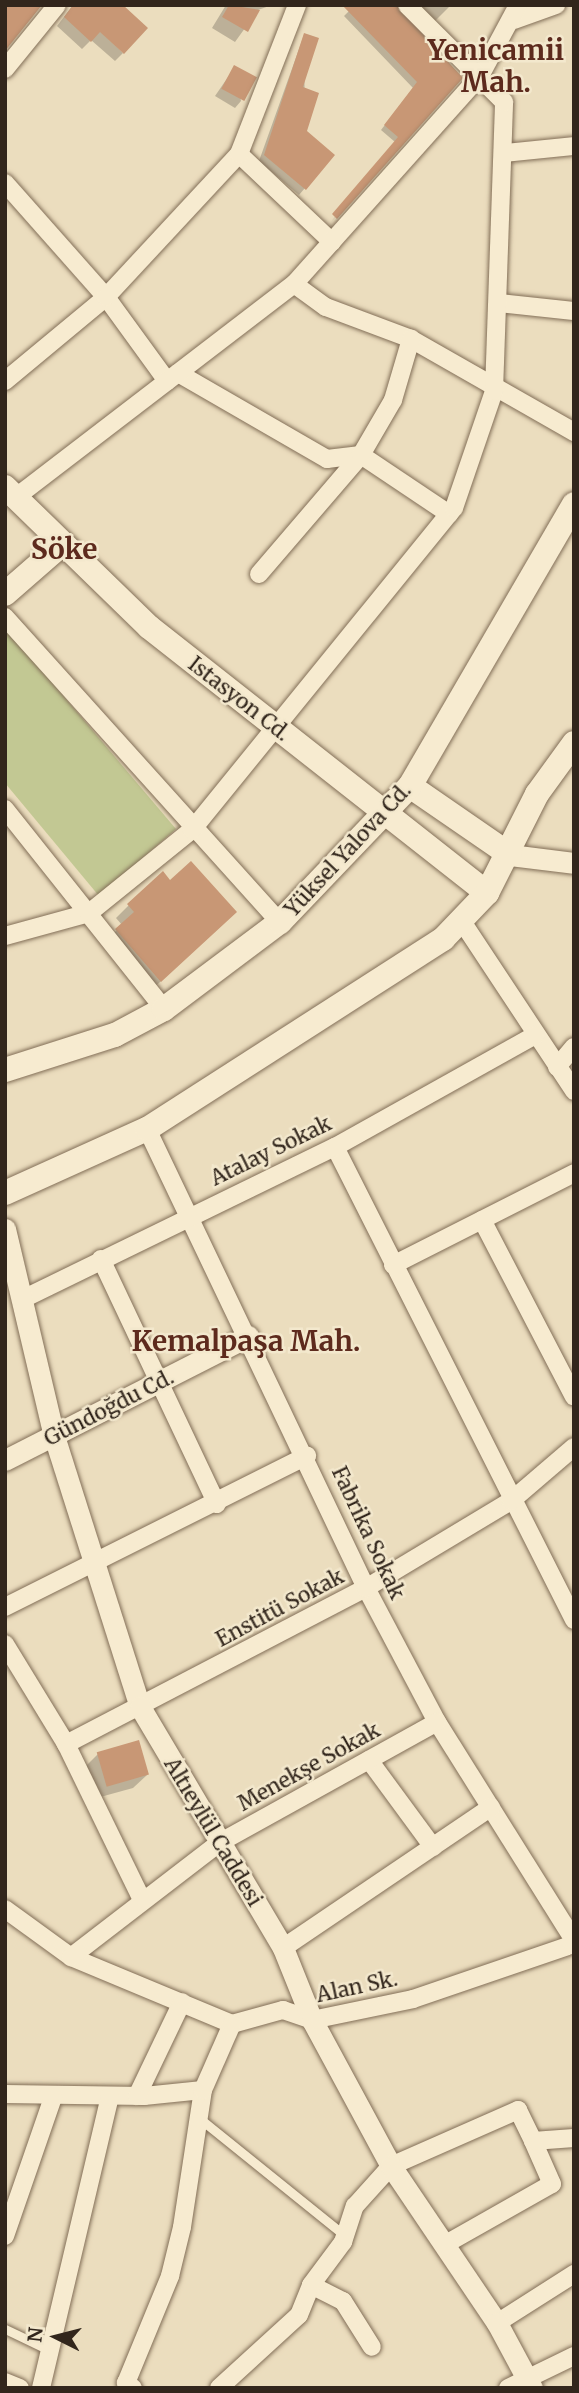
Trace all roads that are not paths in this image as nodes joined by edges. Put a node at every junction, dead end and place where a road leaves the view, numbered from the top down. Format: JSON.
{"nodes":[{"id":1,"x":57,"y":5,"type":"edge"},
{"id":2,"x":297,"y":5,"type":"edge"},
{"id":3,"x":407,"y":5,"type":"edge"},
{"id":4,"x":556,"y":5,"type":"edge"},
{"id":5,"x":516,"y":12,"type":"edge"},
{"id":6,"x":5,"y":69,"type":"edge"},
{"id":7,"x":480,"y":76,"type":"junction"},
{"id":8,"x":574,"y":146,"type":"edge"},
{"id":9,"x":505,"y":152,"type":"junction"},
{"id":10,"x":239,"y":154,"type":"junction"},
{"id":11,"x":5,"y":183,"type":"edge"},
{"id":12,"x":332,"y":242,"type":"junction"},
{"id":13,"x":293,"y":284,"type":"junction"},
{"id":14,"x":106,"y":297,"type":"junction"},
{"id":15,"x":499,"y":303,"type":"junction"},
{"id":16,"x":574,"y":311,"type":"edge"},
{"id":17,"x":411,"y":339,"type":"junction"},
{"id":18,"x":172,"y":377,"type":"junction"},
{"id":19,"x":5,"y":381,"type":"edge"},
{"id":20,"x":494,"y":391,"type":"junction"},
{"id":21,"x":574,"y":432,"type":"edge"},
{"id":22,"x":360,"y":455,"type":"junction"},
{"id":23,"x":10,"y":493,"type":"edge"},
{"id":24,"x":574,"y":504,"type":"edge"},
{"id":25,"x":449,"y":514,"type":"junction"},
{"id":26,"x":60,"y":546,"type":"junction"},
{"id":27,"x":258,"y":574,"type":"dead end"},
{"id":28,"x":5,"y":594,"type":"edge"},
{"id":29,"x":5,"y":617,"type":"edge"},
{"id":30,"x":275,"y":728,"type":"junction"},
{"id":31,"x":574,"y":743,"type":"edge"},
{"id":32,"x":410,"y":786,"type":"junction"},
{"id":33,"x":5,"y":809,"type":"edge"},
{"id":34,"x":387,"y":813,"type":"junction"},
{"id":35,"x":192,"y":830,"type":"junction"},
{"id":36,"x":510,"y":855,"type":"junction"},
{"id":37,"x":574,"y":863,"type":"edge"},
{"id":38,"x":487,"y":893,"type":"junction"},
{"id":39,"x":89,"y":913,"type":"junction"},
{"id":40,"x":461,"y":920,"type":"junction"},
{"id":41,"x":280,"y":922,"type":"junction"},
{"id":42,"x":5,"y":936,"type":"edge"},
{"id":43,"x":164,"y":1009,"type":"junction"},
{"id":44,"x":535,"y":1035,"type":"junction"},
{"id":45,"x":574,"y":1047,"type":"edge"},
{"id":46,"x":557,"y":1068,"type":"junction"},
{"id":47,"x":5,"y":1070,"type":"edge"},
{"id":48,"x":574,"y":1091,"type":"edge"},
{"id":49,"x":147,"y":1129,"type":"junction"},
{"id":50,"x":335,"y":1147,"type":"junction"},
{"id":51,"x":574,"y":1173,"type":"edge"},
{"id":52,"x":5,"y":1193,"type":"edge"},
{"id":53,"x":190,"y":1216,"type":"junction"},
{"id":54,"x":482,"y":1220,"type":"junction"},
{"id":55,"x":5,"y":1228,"type":"edge"},
{"id":56,"x":101,"y":1259,"type":"junction"},
{"id":57,"x":393,"y":1265,"type":"junction"},
{"id":58,"x":23,"y":1299,"type":"junction"},
{"id":59,"x":248,"y":1336,"type":"junction"},
{"id":60,"x":162,"y":1382,"type":"junction"},
{"id":61,"x":574,"y":1397,"type":"edge"},
{"id":62,"x":54,"y":1436,"type":"junction"},
{"id":63,"x":574,"y":1447,"type":"edge"},
{"id":64,"x":307,"y":1456,"type":"junction"},
{"id":65,"x":5,"y":1460,"type":"edge"},
{"id":66,"x":511,"y":1501,"type":"junction"},
{"id":67,"x":217,"y":1504,"type":"junction"},
{"id":68,"x":93,"y":1561,"type":"junction"},
{"id":69,"x":366,"y":1588,"type":"junction"},
{"id":70,"x":5,"y":1607,"type":"edge"},
{"id":71,"x":574,"y":1620,"type":"edge"},
{"id":72,"x":5,"y":1644,"type":"edge"},
{"id":73,"x":140,"y":1707,"type":"junction"},
{"id":74,"x":437,"y":1722,"type":"junction"},
{"id":75,"x":66,"y":1744,"type":"junction"},
{"id":76,"x":369,"y":1760,"type":"junction"},
{"id":77,"x":491,"y":1807,"type":"junction"},
{"id":78,"x":219,"y":1843,"type":"junction"},
{"id":79,"x":433,"y":1847,"type":"junction"},
{"id":80,"x":142,"y":1900,"type":"junction"},
{"id":81,"x":5,"y":1909,"type":"edge"},
{"id":82,"x":574,"y":1942,"type":"edge"},
{"id":83,"x":283,"y":1948,"type":"junction"},
{"id":84,"x":71,"y":1957,"type":"junction"},
{"id":85,"x":182,"y":2002,"type":"junction"},
{"id":86,"x":312,"y":2020,"type":"junction"},
{"id":87,"x":232,"y":2024,"type":"junction"},
{"id":88,"x":203,"y":2090,"type":"junction"},
{"id":89,"x":5,"y":2094,"type":"edge"},
{"id":90,"x":110,"y":2096,"type":"junction"},
{"id":91,"x":137,"y":2096,"type":"junction"},
{"id":92,"x":53,"y":2097,"type":"junction"},
{"id":93,"x":199,"y":2117,"type":"junction"},
{"id":94,"x":574,"y":2138,"type":"edge"},
{"id":95,"x":533,"y":2141,"type":"junction"},
{"id":96,"x":391,"y":2166,"type":"junction"},
{"id":97,"x":5,"y":2236,"type":"edge"},
{"id":98,"x":345,"y":2236,"type":"junction"},
{"id":99,"x":444,"y":2245,"type":"junction"},
{"id":100,"x":574,"y":2274,"type":"edge"},
{"id":101,"x":311,"y":2285,"type":"junction"},
{"id":102,"x":496,"y":2323,"type":"junction"},
{"id":103,"x":5,"y":2329,"type":"edge"},
{"id":104,"x":372,"y":2347,"type":"dead end"},
{"id":105,"x":47,"y":2349,"type":"junction"},
{"id":106,"x":574,"y":2356,"type":"edge"},
{"id":107,"x":5,"y":2382,"type":"edge"},
{"id":108,"x":523,"y":2386,"type":"edge"},
{"id":109,"x":20,"y":2388,"type":"edge"},
{"id":110,"x":41,"y":2388,"type":"edge"},
{"id":111,"x":133,"y":2388,"type":"edge"},
{"id":112,"x":219,"y":2388,"type":"edge"}],
"edges":[{"from":1,"to":6,"type":"street"},
{"from":2,"to":10,"type":"street"},
{"from":3,"to":7,"type":"street"},
{"from":4,"to":5,"type":"street"},
{"from":5,"to":7,"type":"street"},
{"from":7,"to":9,"type":"street"},
{"from":7,"to":12,"type":"street"},
{"from":8,"to":9,"type":"street"},
{"from":9,"to":15,"type":"street"},
{"from":10,"to":12,"type":"street"},
{"from":10,"to":14,"type":"street"},
{"from":11,"to":14,"type":"street"},
{"from":12,"to":13,"type":"street"},
{"from":13,"to":17,"type":"street"},
{"from":13,"to":18,"type":"street"},
{"from":14,"to":18,"type":"street"},
{"from":14,"to":19,"type":"street"},
{"from":15,"to":16,"type":"street"},
{"from":15,"to":20,"type":"street"},
{"from":17,"to":20,"type":"street"},
{"from":17,"to":22,"type":"street"},
{"from":18,"to":22,"type":"street"},
{"from":18,"to":23,"type":"street"},
{"from":20,"to":21,"type":"street"},
{"from":20,"to":25,"type":"street"},
{"from":22,"to":25,"type":"street"},
{"from":22,"to":27,"type":"street"},
{"from":23,"to":26,"type":"main road","name":"Istasyon Cd."},
{"from":24,"to":32,"type":"main road","name":"Yüksel Yalova Cd."},
{"from":25,"to":30,"type":"street"},
{"from":26,"to":28,"type":"main road"},
{"from":26,"to":30,"type":"main road","name":"Istasyon Cd."},
{"from":29,"to":35,"type":"street"},
{"from":30,"to":34,"type":"main road","name":"Istasyon Cd."},
{"from":30,"to":35,"type":"street"},
{"from":31,"to":36,"type":"main road"},
{"from":32,"to":34,"type":"main road","name":"Yüksel Yalova Cd."},
{"from":32,"to":36,"type":"main road"},
{"from":33,"to":39,"type":"street"},
{"from":34,"to":38,"type":"main road","name":"Istasyon Cd."},
{"from":34,"to":41,"type":"main road","name":"Yüksel Yalova Cd."},
{"from":35,"to":39,"type":"street"},
{"from":35,"to":41,"type":"street"},
{"from":36,"to":37,"type":"street"},
{"from":36,"to":38,"type":"main road"},
{"from":38,"to":40,"type":"main road"},
{"from":39,"to":42,"type":"street"},
{"from":39,"to":43,"type":"street"},
{"from":40,"to":44,"type":"street"},
{"from":40,"to":49,"type":"main road"},
{"from":41,"to":43,"type":"main road","name":"Yüksel Yalova Cd."},
{"from":43,"to":47,"type":"main road","name":"Yüksel Yalova Cd."},
{"from":44,"to":46,"type":"street"},
{"from":44,"to":50,"type":"street","name":"Atalay Sokak"},
{"from":45,"to":46,"type":"street"},
{"from":46,"to":48,"type":"street"},
{"from":49,"to":52,"type":"main road"},
{"from":49,"to":53,"type":"street","name":"Fabrika Sokak"},
{"from":50,"to":53,"type":"street","name":"Atalay Sokak"},
{"from":50,"to":57,"type":"street"},
{"from":51,"to":54,"type":"street"},
{"from":53,"to":56,"type":"street","name":"Atalay Sokak"},
{"from":53,"to":59,"type":"street","name":"Fabrika Sokak"},
{"from":54,"to":57,"type":"street"},
{"from":54,"to":61,"type":"street"},
{"from":55,"to":58,"type":"street","name":"Altıeylül Caddesi"},
{"from":56,"to":58,"type":"street","name":"Atalay Sokak"},
{"from":56,"to":60,"type":"street"},
{"from":57,"to":66,"type":"street"},
{"from":58,"to":62,"type":"street","name":"Altıeylül Caddesi"},
{"from":59,"to":60,"type":"street","name":"Gündoğdu Cd."},
{"from":59,"to":64,"type":"street","name":"Fabrika Sokak"},
{"from":60,"to":62,"type":"street","name":"Gündoğdu Cd."},
{"from":60,"to":67,"type":"street"},
{"from":62,"to":65,"type":"street","name":"Gündoğdu Cd."},
{"from":62,"to":68,"type":"street","name":"Altıeylül Caddesi"},
{"from":63,"to":66,"type":"street","name":"Enstitü Sokak"},
{"from":64,"to":67,"type":"street"},
{"from":64,"to":69,"type":"street","name":"Fabrika Sokak"},
{"from":66,"to":69,"type":"street","name":"Enstitü Sokak"},
{"from":66,"to":71,"type":"street"},
{"from":67,"to":68,"type":"street"},
{"from":68,"to":70,"type":"street"},
{"from":68,"to":73,"type":"street","name":"Altıeylül Caddesi"},
{"from":69,"to":73,"type":"street","name":"Enstitü Sokak"},
{"from":69,"to":74,"type":"street","name":"Fabrika Sokak"},
{"from":72,"to":75,"type":"street"},
{"from":73,"to":75,"type":"street","name":"Enstitü Sokak"},
{"from":73,"to":78,"type":"street","name":"Altıeylül Caddesi"},
{"from":74,"to":76,"type":"street","name":"Menekşe Sokak"},
{"from":74,"to":77,"type":"street","name":"Fabrika Sokak"},
{"from":75,"to":80,"type":"street"},
{"from":76,"to":78,"type":"street","name":"Menekşe Sokak"},
{"from":76,"to":79,"type":"street"},
{"from":77,"to":79,"type":"street"},
{"from":77,"to":82,"type":"street","name":"Fabrika Sokak"},
{"from":78,"to":80,"type":"street","name":"Menekşe Sokak"},
{"from":78,"to":83,"type":"street","name":"Altıeylül Caddesi"},
{"from":79,"to":83,"type":"street"},
{"from":80,"to":84,"type":"street","name":"Menekşe Sokak"},
{"from":81,"to":84,"type":"street"},
{"from":82,"to":86,"type":"street","name":"Alan Sk."},
{"from":83,"to":86,"type":"street","name":"Altıeylül Caddesi"},
{"from":84,"to":85,"type":"street"},
{"from":85,"to":87,"type":"street"},
{"from":85,"to":91,"type":"street"},
{"from":86,"to":87,"type":"street","name":"Alan Sk."},
{"from":86,"to":96,"type":"street","name":"Altıeylül Caddesi"},
{"from":87,"to":88,"type":"street"},
{"from":88,"to":91,"type":"street"},
{"from":88,"to":93,"type":"street"},
{"from":89,"to":92,"type":"street"},
{"from":90,"to":91,"type":"street"},
{"from":90,"to":92,"type":"street"},
{"from":90,"to":105,"type":"street"},
{"from":92,"to":97,"type":"street"},
{"from":93,"to":98,"type":"lane"},
{"from":93,"to":111,"type":"street"},
{"from":94,"to":95,"type":"street"},
{"from":95,"to":96,"type":"street"},
{"from":95,"to":99,"type":"street"},
{"from":96,"to":98,"type":"street"},
{"from":96,"to":99,"type":"street","name":"Altıeylül Caddesi"},
{"from":98,"to":101,"type":"street"},
{"from":99,"to":102,"type":"street","name":"Altıeylül Caddesi"},
{"from":100,"to":102,"type":"street"},
{"from":101,"to":104,"type":"street"},
{"from":101,"to":112,"type":"street"},
{"from":102,"to":108,"type":"street","name":"Altıeylül Caddesi"},
{"from":103,"to":105,"type":"lane"},
{"from":105,"to":110,"type":"street"},
{"from":106,"to":108,"type":"street"},
{"from":107,"to":109,"type":"street"}]}
